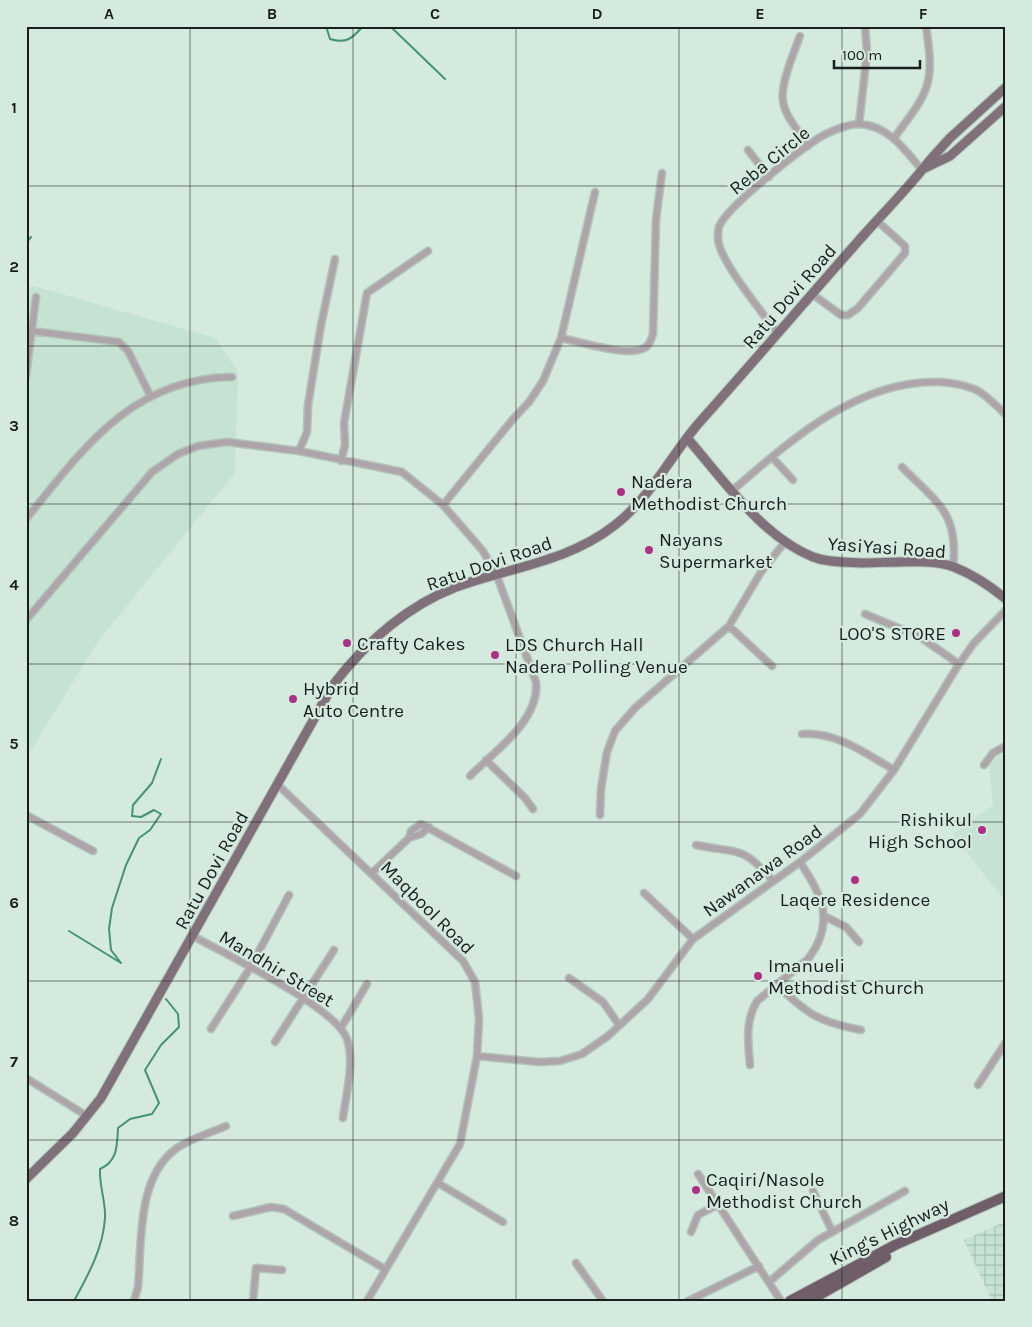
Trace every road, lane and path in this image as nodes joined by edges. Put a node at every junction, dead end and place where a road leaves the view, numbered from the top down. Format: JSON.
{"nodes":[{"id":1,"x":865,"y":26,"type":"edge"},
{"id":2,"x":926,"y":26,"type":"edge"},
{"id":3,"x":800,"y":36,"type":"dead end"},
{"id":4,"x":1006,"y":87,"type":"edge"},
{"id":5,"x":1006,"y":106,"type":"edge"},
{"id":6,"x":859,"y":124,"type":"junction"},
{"id":7,"x":894,"y":138,"type":"junction"},
{"id":8,"x":808,"y":146,"type":"junction"},
{"id":9,"x":748,"y":150,"type":"dead end"},
{"id":10,"x":922,"y":170,"type":"junction"},
{"id":11,"x":662,"y":173,"type":"dead end"},
{"id":12,"x":769,"y":178,"type":"junction"},
{"id":13,"x":596,"y":192,"type":"dead end"},
{"id":14,"x":876,"y":220,"type":"junction"},
{"id":15,"x":428,"y":251,"type":"dead end"},
{"id":16,"x":335,"y":258,"type":"dead end"},
{"id":17,"x":812,"y":294,"type":"junction"},
{"id":18,"x":36,"y":297,"type":"dead end"},
{"id":19,"x":32,"y":331,"type":"junction"},
{"id":20,"x":778,"y":334,"type":"junction"},
{"id":21,"x":561,"y":338,"type":"junction"},
{"id":22,"x":26,"y":376,"type":"edge"},
{"id":23,"x":232,"y":378,"type":"dead end"},
{"id":24,"x":150,"y":396,"type":"junction"},
{"id":25,"x":1006,"y":415,"type":"edge"},
{"id":26,"x":687,"y":438,"type":"junction"},
{"id":27,"x":299,"y":452,"type":"junction"},
{"id":28,"x":772,"y":456,"type":"junction"},
{"id":29,"x":341,"y":461,"type":"junction"},
{"id":30,"x":902,"y":467,"type":"dead end"},
{"id":31,"x":793,"y":480,"type":"dead end"},
{"id":32,"x":733,"y":490,"type":"junction"},
{"id":33,"x":443,"y":506,"type":"junction"},
{"id":34,"x":26,"y":519,"type":"edge"},
{"id":35,"x":785,"y":542,"type":"junction"},
{"id":36,"x":953,"y":567,"type":"junction"},
{"id":37,"x":497,"y":576,"type":"junction"},
{"id":38,"x":1006,"y":598,"type":"edge"},
{"id":39,"x":1006,"y":610,"type":"edge"},
{"id":40,"x":865,"y":614,"type":"dead end"},
{"id":41,"x":26,"y":620,"type":"edge"},
{"id":42,"x":728,"y":626,"type":"junction"},
{"id":43,"x":959,"y":664,"type":"junction"},
{"id":44,"x":772,"y":666,"type":"dead end"},
{"id":45,"x":802,"y":734,"type":"dead end"},
{"id":46,"x":1006,"y":746,"type":"edge"},
{"id":47,"x":486,"y":760,"type":"junction"},
{"id":48,"x":984,"y":765,"type":"dead end"},
{"id":49,"x":894,"y":770,"type":"junction"},
{"id":50,"x":470,"y":776,"type":"dead end"},
{"id":51,"x":277,"y":784,"type":"junction"},
{"id":52,"x":533,"y":809,"type":"dead end"},
{"id":53,"x":26,"y":815,"type":"edge"},
{"id":54,"x":600,"y":815,"type":"dead end"},
{"id":55,"x":696,"y":845,"type":"dead end"},
{"id":56,"x":93,"y":850,"type":"dead end"},
{"id":57,"x":800,"y":862,"type":"junction"},
{"id":58,"x":372,"y":873,"type":"junction"},
{"id":59,"x":516,"y":876,"type":"dead end"},
{"id":60,"x":772,"y":880,"type":"junction"},
{"id":61,"x":644,"y":893,"type":"dead end"},
{"id":62,"x":289,"y":895,"type":"dead end"},
{"id":63,"x":824,"y":916,"type":"junction"},
{"id":64,"x":193,"y":936,"type":"junction"},
{"id":65,"x":693,"y":939,"type":"junction"},
{"id":66,"x":859,"y":942,"type":"dead end"},
{"id":67,"x":334,"y":950,"type":"dead end"},
{"id":68,"x":250,"y":968,"type":"junction"},
{"id":69,"x":569,"y":978,"type":"dead end"},
{"id":70,"x":367,"y":984,"type":"dead end"},
{"id":71,"x":777,"y":985,"type":"junction"},
{"id":72,"x":304,"y":999,"type":"junction"},
{"id":73,"x":619,"y":1025,"type":"junction"},
{"id":74,"x":341,"y":1028,"type":"junction"},
{"id":75,"x":211,"y":1029,"type":"dead end"},
{"id":76,"x":860,"y":1030,"type":"dead end"},
{"id":77,"x":274,"y":1042,"type":"dead end"},
{"id":78,"x":1006,"y":1042,"type":"edge"},
{"id":79,"x":477,"y":1056,"type":"junction"},
{"id":80,"x":750,"y":1065,"type":"dead end"},
{"id":81,"x":26,"y":1078,"type":"edge"},
{"id":82,"x":978,"y":1085,"type":"dead end"},
{"id":83,"x":87,"y":1116,"type":"junction"},
{"id":84,"x":343,"y":1118,"type":"dead end"},
{"id":85,"x":226,"y":1126,"type":"dead end"},
{"id":86,"x":698,"y":1174,"type":"dead end"},
{"id":87,"x":26,"y":1179,"type":"edge"},
{"id":88,"x":438,"y":1183,"type":"junction"},
{"id":89,"x":813,"y":1191,"type":"dead end"},
{"id":90,"x":905,"y":1191,"type":"dead end"},
{"id":91,"x":1006,"y":1196,"type":"edge"},
{"id":92,"x":1006,"y":1203,"type":"edge"},
{"id":93,"x":719,"y":1204,"type":"junction"},
{"id":94,"x":234,"y":1216,"type":"dead end"},
{"id":95,"x":503,"y":1222,"type":"dead end"},
{"id":96,"x":832,"y":1231,"type":"junction"},
{"id":97,"x":691,"y":1232,"type":"dead end"},
{"id":98,"x":576,"y":1263,"type":"dead end"},
{"id":99,"x":759,"y":1266,"type":"junction"},
{"id":100,"x":385,"y":1269,"type":"junction"},
{"id":101,"x":282,"y":1270,"type":"dead end"},
{"id":102,"x":769,"y":1282,"type":"junction"},
{"id":103,"x":134,"y":1301,"type":"edge"},
{"id":104,"x":253,"y":1301,"type":"edge"},
{"id":105,"x":367,"y":1301,"type":"edge"},
{"id":106,"x":603,"y":1301,"type":"edge"},
{"id":107,"x":688,"y":1301,"type":"edge"},
{"id":108,"x":781,"y":1301,"type":"edge"},
{"id":109,"x":790,"y":1301,"type":"edge"},
{"id":110,"x":809,"y":1301,"type":"edge"}],
"edges":[{"from":1,"to":6,"type":"street"},
{"from":2,"to":7,"type":"street"},
{"from":3,"to":8,"type":"street"},
{"from":4,"to":10,"type":"main road","name":"Ratu Dovi Road"},
{"from":5,"to":10,"type":"main road","name":"Ratu Dovi Road"},
{"from":6,"to":7,"type":"street"},
{"from":6,"to":8,"type":"street","name":"Reba Circle"},
{"from":7,"to":10,"type":"street"},
{"from":8,"to":12,"type":"street","name":"Reba Circle"},
{"from":9,"to":12,"type":"street"},
{"from":10,"to":14,"type":"main road","name":"Ratu Dovi Road"},
{"from":11,"to":21,"type":"street"},
{"from":12,"to":20,"type":"street","name":"Reba Circle"},
{"from":13,"to":21,"type":"street"},
{"from":14,"to":17,"type":"main road","name":"Ratu Dovi Road"},
{"from":14,"to":17,"type":"street"},
{"from":15,"to":29,"type":"street"},
{"from":16,"to":27,"type":"street"},
{"from":17,"to":20,"type":"main road","name":"Ratu Dovi Road"},
{"from":18,"to":19,"type":"street"},
{"from":19,"to":22,"type":"street"},
{"from":19,"to":24,"type":"street"},
{"from":20,"to":26,"type":"main road","name":"Ratu Dovi Road"},
{"from":21,"to":33,"type":"street"},
{"from":23,"to":24,"type":"street"},
{"from":24,"to":34,"type":"street"},
{"from":25,"to":28,"type":"street"},
{"from":26,"to":32,"type":"main road","name":"YasiYasi Road"},
{"from":26,"to":37,"type":"main road","name":"Ratu Dovi Road"},
{"from":27,"to":29,"type":"street"},
{"from":27,"to":41,"type":"street"},
{"from":28,"to":31,"type":"street"},
{"from":28,"to":32,"type":"street"},
{"from":29,"to":33,"type":"street"},
{"from":30,"to":36,"type":"street"},
{"from":32,"to":35,"type":"main road","name":"YasiYasi Road"},
{"from":33,"to":37,"type":"street"},
{"from":35,"to":36,"type":"main road","name":"YasiYasi Road"},
{"from":35,"to":42,"type":"street"},
{"from":36,"to":38,"type":"main road","name":"YasiYasi Road"},
{"from":37,"to":47,"type":"street"},
{"from":37,"to":51,"type":"main road","name":"Ratu Dovi Road"},
{"from":39,"to":43,"type":"street","name":"Nawanawa Road"},
{"from":40,"to":43,"type":"street"},
{"from":42,"to":44,"type":"street"},
{"from":42,"to":54,"type":"street"},
{"from":43,"to":49,"type":"street","name":"Nawanawa Road"},
{"from":45,"to":49,"type":"street"},
{"from":46,"to":48,"type":"street"},
{"from":47,"to":50,"type":"street"},
{"from":47,"to":52,"type":"street"},
{"from":49,"to":57,"type":"street","name":"Nawanawa Road"},
{"from":51,"to":58,"type":"street","name":"Maqbool Road"},
{"from":51,"to":64,"type":"main road","name":"Ratu Dovi Road"},
{"from":53,"to":56,"type":"street"},
{"from":55,"to":60,"type":"street"},
{"from":57,"to":60,"type":"street","name":"Nawanawa Road"},
{"from":57,"to":63,"type":"street"},
{"from":58,"to":59,"type":"street"},
{"from":58,"to":79,"type":"street","name":"Maqbool Road"},
{"from":60,"to":65,"type":"street","name":"Nawanawa Road"},
{"from":61,"to":65,"type":"street"},
{"from":62,"to":68,"type":"street"},
{"from":63,"to":66,"type":"street"},
{"from":63,"to":71,"type":"street"},
{"from":64,"to":68,"type":"street","name":"Mandhir Street"},
{"from":64,"to":83,"type":"main road","name":"Ratu Dovi Road"},
{"from":65,"to":73,"type":"street","name":"Nawanawa Road"},
{"from":67,"to":72,"type":"street"},
{"from":68,"to":72,"type":"street","name":"Mandhir Street"},
{"from":68,"to":75,"type":"street"},
{"from":69,"to":73,"type":"street"},
{"from":70,"to":74,"type":"street"},
{"from":71,"to":76,"type":"street"},
{"from":71,"to":80,"type":"street"},
{"from":72,"to":74,"type":"street","name":"Mandhir Street"},
{"from":72,"to":77,"type":"street"},
{"from":73,"to":79,"type":"street","name":"Nawanawa Road"},
{"from":74,"to":84,"type":"street","name":"Mandhir Street"},
{"from":78,"to":82,"type":"street"},
{"from":79,"to":88,"type":"street","name":"Maqbool Road"},
{"from":81,"to":83,"type":"street"},
{"from":83,"to":87,"type":"main road","name":"Ratu Dovi Road"},
{"from":85,"to":103,"type":"street"},
{"from":86,"to":93,"type":"street"},
{"from":88,"to":95,"type":"street"},
{"from":88,"to":100,"type":"street","name":"Maqbool Road"},
{"from":89,"to":96,"type":"street"},
{"from":90,"to":96,"type":"street"},
{"from":91,"to":109,"type":"highway","name":"King's Highway"},
{"from":92,"to":110,"type":"highway","name":"King's Highway"},
{"from":93,"to":97,"type":"street"},
{"from":93,"to":99,"type":"street"},
{"from":94,"to":100,"type":"street"},
{"from":96,"to":102,"type":"street"},
{"from":98,"to":106,"type":"street"},
{"from":99,"to":102,"type":"street"},
{"from":99,"to":107,"type":"street"},
{"from":100,"to":105,"type":"street","name":"Maqbool Road"},
{"from":101,"to":104,"type":"street"},
{"from":102,"to":108,"type":"street"}]}
